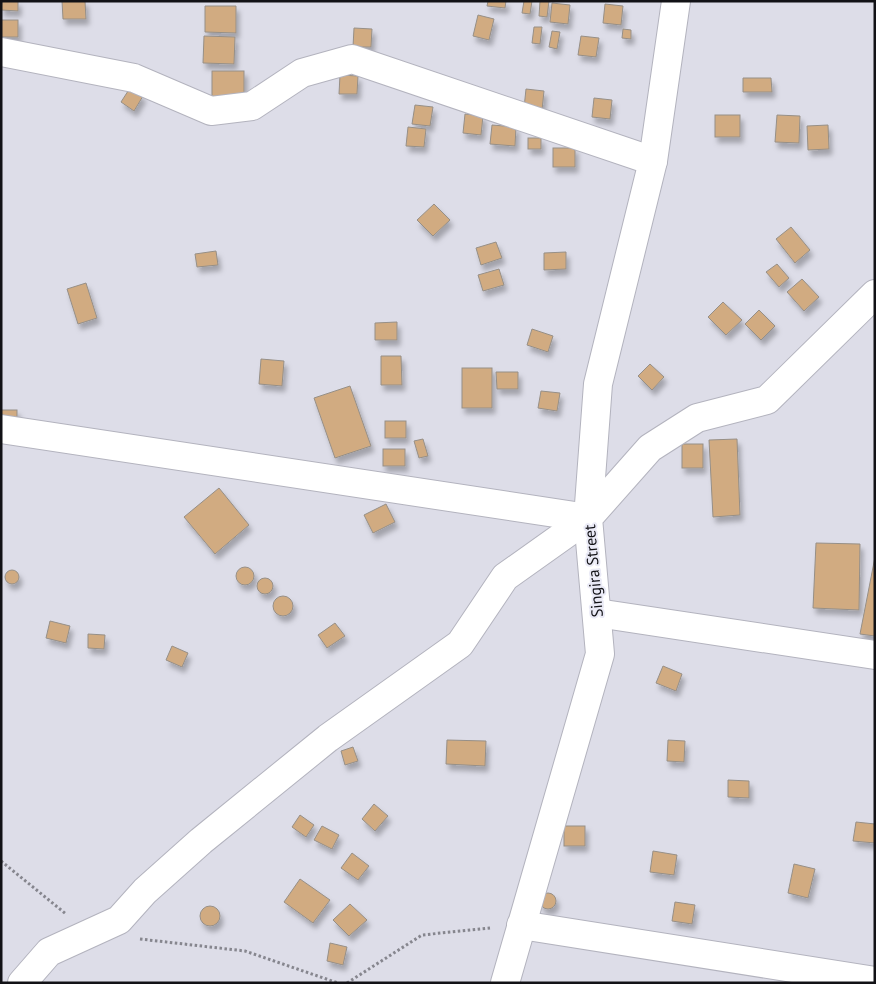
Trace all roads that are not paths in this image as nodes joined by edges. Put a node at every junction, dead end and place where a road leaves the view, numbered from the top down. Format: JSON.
{"nodes":[{"id":1,"x":676,"y":1,"type":"edge"},
{"id":2,"x":1,"y":52,"type":"edge"},
{"id":3,"x":653,"y":161,"type":"junction"},
{"id":4,"x":875,"y":294,"type":"edge"},
{"id":5,"x":1,"y":429,"type":"edge"},
{"id":6,"x":588,"y":518,"type":"junction"},
{"id":7,"x":597,"y":614,"type":"junction"},
{"id":8,"x":875,"y":655,"type":"edge"},
{"id":9,"x":521,"y":926,"type":"junction"},
{"id":10,"x":875,"y":981,"type":"edge"},
{"id":11,"x":22,"y":983,"type":"edge"},
{"id":12,"x":505,"y":983,"type":"edge"}],
"edges":[{"from":1,"to":3,"type":"street"},
{"from":2,"to":3,"type":"street"},
{"from":3,"to":6,"type":"street"},
{"from":4,"to":6,"type":"street","name":"Singira Street"},
{"from":5,"to":6,"type":"street"},
{"from":6,"to":7,"type":"street","name":"Singira Street"},
{"from":6,"to":11,"type":"street"},
{"from":7,"to":8,"type":"street"},
{"from":7,"to":9,"type":"street","name":"Singira Street"},
{"from":9,"to":10,"type":"street"},
{"from":9,"to":12,"type":"street","name":"Singira Street"}]}
